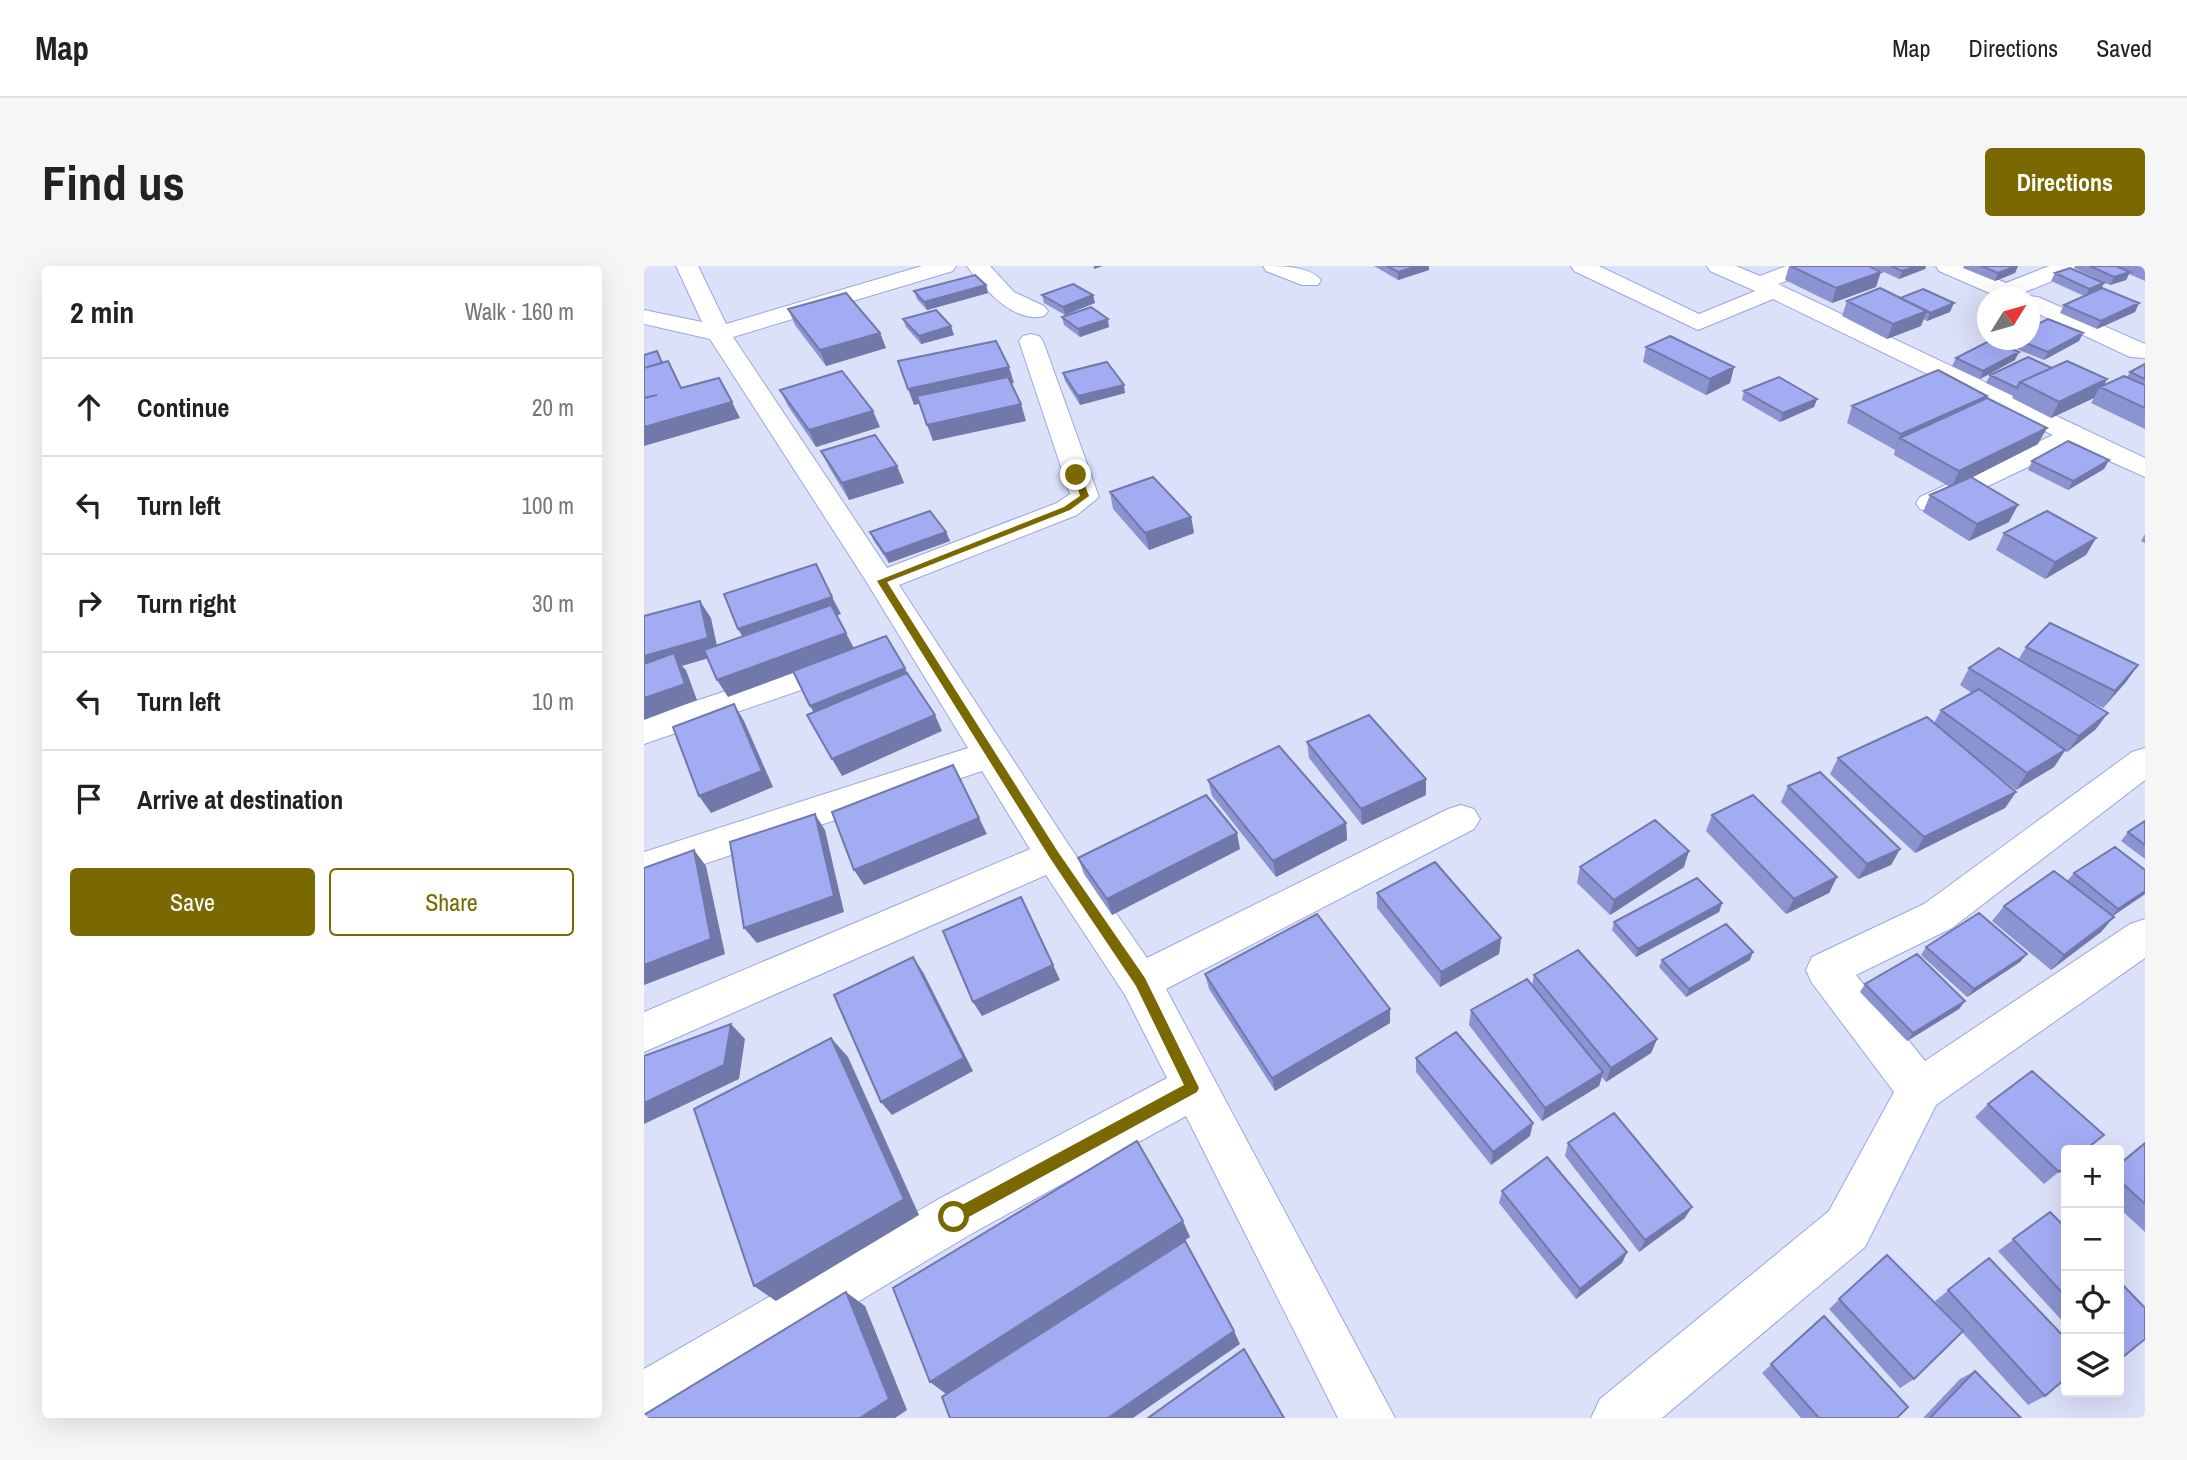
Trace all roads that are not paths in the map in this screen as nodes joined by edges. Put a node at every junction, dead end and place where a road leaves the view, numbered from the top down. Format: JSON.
{"nodes":[{"id":1,"x":687,"y":266,"type":"edge"},
{"id":2,"x":945,"y":266,"type":"edge"},
{"id":3,"x":978,"y":266,"type":"edge"},
{"id":4,"x":1275,"y":266,"type":"edge"},
{"id":5,"x":1582,"y":266,"type":"edge"},
{"id":6,"x":1718,"y":266,"type":"edge"},
{"id":7,"x":1806,"y":266,"type":"edge"},
{"id":8,"x":1948,"y":266,"type":"edge"},
{"id":9,"x":2069,"y":266,"type":"edge"},
{"id":10,"x":1310,"y":280,"type":"dead end"},
{"id":11,"x":1997,"y":287,"type":"edge"},
{"id":12,"x":2027,"y":287,"type":"edge"},
{"id":13,"x":1766,"y":288,"type":"junction"},
{"id":14,"x":2040,"y":307,"type":"edge"},
{"id":15,"x":1036,"y":312,"type":"dead end"},
{"id":16,"x":644,"y":317,"type":"edge"},
{"id":17,"x":719,"y":334,"type":"junction"},
{"id":18,"x":1031,"y":341,"type":"dead end"},
{"id":19,"x":2145,"y":351,"type":"edge"},
{"id":20,"x":2074,"y":435,"type":"junction"},
{"id":21,"x":2145,"y":469,"type":"edge"},
{"id":22,"x":1927,"y":504,"type":"dead end"},
{"id":23,"x":881,"y":581,"type":"junction"},
{"id":24,"x":894,"y":646,"type":"junction"},
{"id":25,"x":644,"y":731,"type":"edge"},
{"id":26,"x":991,"y":754,"type":"junction"},
{"id":27,"x":2145,"y":761,"type":"edge"},
{"id":28,"x":1461,"y":819,"type":"dead end"},
{"id":29,"x":1054,"y":855,"type":"junction"},
{"id":30,"x":644,"y":868,"type":"edge"},
{"id":31,"x":2145,"y":936,"type":"edge"},
{"id":32,"x":1140,"y":982,"type":"junction"},
{"id":33,"x":644,"y":1032,"type":"edge"},
{"id":34,"x":1193,"y":1088,"type":"junction"},
{"id":35,"x":1920,"y":1090,"type":"junction"},
{"id":36,"x":644,"y":1399,"type":"edge"},
{"id":37,"x":1367,"y":1418,"type":"edge"},
{"id":38,"x":1619,"y":1418,"type":"edge"}],
"edges":[{"from":1,"to":17,"type":"street"},
{"from":2,"to":17,"type":"street"},
{"from":3,"to":15,"type":"street"},
{"from":4,"to":10,"type":"street"},
{"from":5,"to":13,"type":"street"},
{"from":6,"to":13,"type":"street"},
{"from":7,"to":13,"type":"street"},
{"from":8,"to":11,"type":"street"},
{"from":9,"to":12,"type":"street"},
{"from":13,"to":20,"type":"street"},
{"from":14,"to":19,"type":"street"},
{"from":16,"to":17,"type":"street"},
{"from":17,"to":23,"type":"street"},
{"from":18,"to":23,"type":"street"},
{"from":20,"to":21,"type":"street"},
{"from":20,"to":22,"type":"street"},
{"from":23,"to":24,"type":"street"},
{"from":24,"to":25,"type":"street"},
{"from":24,"to":26,"type":"street"},
{"from":26,"to":29,"type":"street"},
{"from":26,"to":30,"type":"street"},
{"from":27,"to":35,"type":"street"},
{"from":28,"to":32,"type":"street"},
{"from":29,"to":32,"type":"street"},
{"from":29,"to":33,"type":"street"},
{"from":31,"to":35,"type":"street"},
{"from":32,"to":34,"type":"street"},
{"from":34,"to":36,"type":"street"},
{"from":34,"to":37,"type":"street"},
{"from":35,"to":38,"type":"street"}]}
